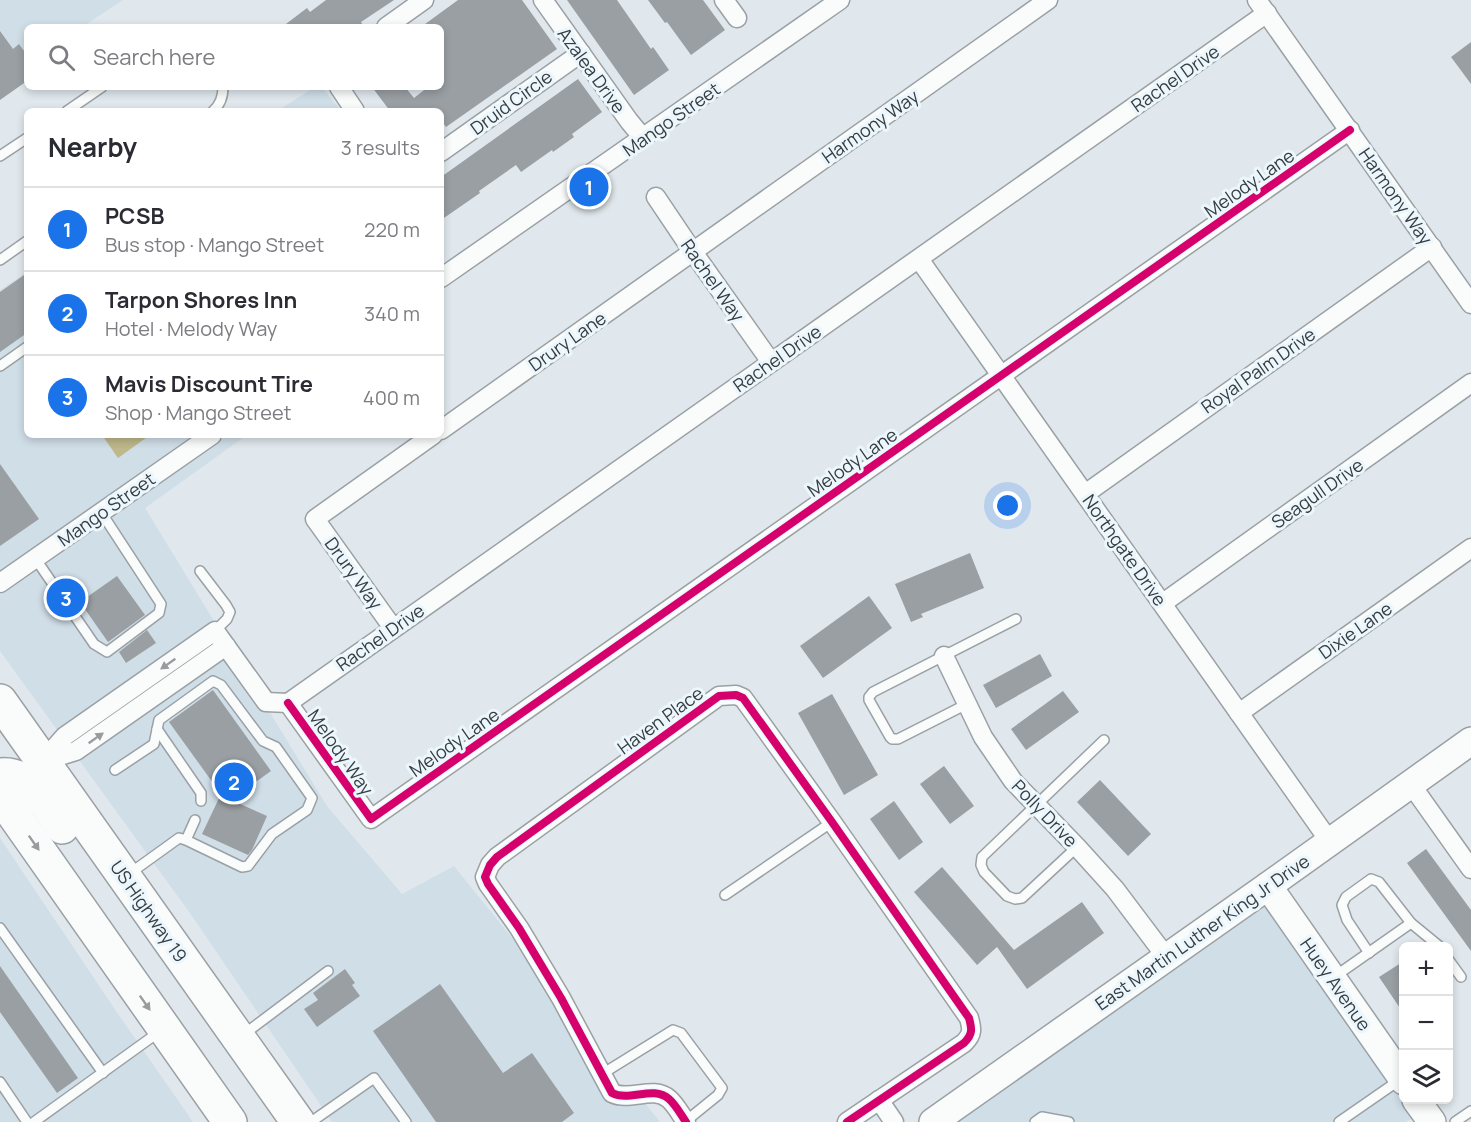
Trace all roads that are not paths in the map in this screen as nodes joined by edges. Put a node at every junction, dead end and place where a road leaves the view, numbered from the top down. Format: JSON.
{"nodes":[{"id":1,"x":424,"y":0,"type":"edge"},
{"id":2,"x":543,"y":0,"type":"edge"},
{"id":3,"x":724,"y":0,"type":"edge"},
{"id":4,"x":840,"y":0,"type":"edge"},
{"id":5,"x":1048,"y":0,"type":"edge"},
{"id":6,"x":1262,"y":7,"type":"edge"},
{"id":7,"x":737,"y":18,"type":"dead end"},
{"id":8,"x":390,"y":24,"type":"edge"},
{"id":9,"x":581,"y":53,"type":"junction"},
{"id":10,"x":98,"y":90,"type":"edge"},
{"id":11,"x":222,"y":90,"type":"edge"},
{"id":12,"x":341,"y":90,"type":"edge"},
{"id":13,"x":71,"y":108,"type":"edge"},
{"id":14,"x":215,"y":108,"type":"edge"},
{"id":15,"x":353,"y":108,"type":"edge"},
{"id":16,"x":1350,"y":130,"type":"junction"},
{"id":17,"x":643,"y":138,"type":"junction"},
{"id":18,"x":24,"y":140,"type":"edge"},
{"id":19,"x":444,"y":150,"type":"edge"},
{"id":20,"x":0,"y":156,"type":"edge"},
{"id":21,"x":656,"y":197,"type":"dead end"},
{"id":22,"x":24,"y":243,"type":"edge"},
{"id":23,"x":1432,"y":248,"type":"junction"},
{"id":24,"x":693,"y":252,"type":"junction"},
{"id":25,"x":919,"y":259,"type":"junction"},
{"id":26,"x":0,"y":260,"type":"edge"},
{"id":27,"x":444,"y":276,"type":"edge"},
{"id":28,"x":1471,"y":303,"type":"edge"},
{"id":29,"x":24,"y":349,"type":"edge"},
{"id":30,"x":771,"y":362,"type":"junction"},
{"id":31,"x":0,"y":366,"type":"edge"},
{"id":32,"x":1001,"y":376,"type":"junction"},
{"id":33,"x":1471,"y":383,"type":"edge"},
{"id":34,"x":444,"y":428,"type":"edge"},
{"id":35,"x":208,"y":438,"type":"edge"},
{"id":36,"x":429,"y":438,"type":"edge"},
{"id":37,"x":1085,"y":494,"type":"junction"},
{"id":38,"x":101,"y":512,"type":"junction"},
{"id":39,"x":1471,"y":548,"type":"edge"},
{"id":40,"x":35,"y":558,"type":"junction"},
{"id":41,"x":200,"y":571,"type":"dead end"},
{"id":42,"x":0,"y":583,"type":"edge"},
{"id":43,"x":1163,"y":603,"type":"junction"},
{"id":44,"x":1016,"y":619,"type":"dead end"},
{"id":45,"x":393,"y":628,"type":"junction"},
{"id":46,"x":215,"y":631,"type":"junction"},
{"id":47,"x":226,"y":646,"type":"junction"},
{"id":48,"x":944,"y":656,"type":"junction"},
{"id":49,"x":0,"y":701,"type":"edge"},
{"id":50,"x":288,"y":703,"type":"junction"},
{"id":51,"x":967,"y":704,"type":"junction"},
{"id":52,"x":1239,"y":713,"type":"junction"},
{"id":53,"x":157,"y":729,"type":"junction"},
{"id":54,"x":1104,"y":740,"type":"dead end"},
{"id":55,"x":0,"y":741,"type":"edge"},
{"id":56,"x":1470,"y":744,"type":"edge"},
{"id":57,"x":43,"y":761,"type":"junction"},
{"id":58,"x":115,"y":770,"type":"dead end"},
{"id":59,"x":0,"y":775,"type":"edge"},
{"id":60,"x":1410,"y":783,"type":"junction"},
{"id":61,"x":0,"y":795,"type":"edge"},
{"id":62,"x":201,"y":801,"type":"dead end"},
{"id":63,"x":1037,"y":805,"type":"junction"},
{"id":64,"x":370,"y":819,"type":"joint"},
{"id":65,"x":195,"y":820,"type":"dead end"},
{"id":66,"x":832,"y":822,"type":"junction"},
{"id":67,"x":186,"y":840,"type":"junction"},
{"id":68,"x":1330,"y":842,"type":"junction"},
{"id":69,"x":1077,"y":846,"type":"junction"},
{"id":70,"x":1471,"y":869,"type":"edge"},
{"id":71,"x":125,"y":878,"type":"junction"},
{"id":72,"x":1268,"y":886,"type":"junction"},
{"id":73,"x":725,"y":895,"type":"dead end"},
{"id":74,"x":1411,"y":923,"type":"junction"},
{"id":75,"x":0,"y":928,"type":"edge"},
{"id":76,"x":1434,"y":942,"type":"edge"},
{"id":77,"x":177,"y":951,"type":"junction"},
{"id":78,"x":1369,"y":953,"type":"junction"},
{"id":79,"x":1167,"y":958,"type":"junction"},
{"id":80,"x":1453,"y":965,"type":"edge"},
{"id":81,"x":328,"y":971,"type":"dead end"},
{"id":82,"x":1461,"y":977,"type":"dead end"},
{"id":83,"x":1332,"y":978,"type":"junction"},
{"id":84,"x":164,"y":1029,"type":"junction"},
{"id":85,"x":238,"y":1038,"type":"junction"},
{"id":86,"x":103,"y":1073,"type":"junction"},
{"id":87,"x":602,"y":1074,"type":"junction"},
{"id":88,"x":1399,"y":1074,"type":"edge"},
{"id":89,"x":0,"y":1082,"type":"edge"},
{"id":90,"x":1399,"y":1090,"type":"edge"},
{"id":91,"x":879,"y":1100,"type":"junction"},
{"id":92,"x":1420,"y":1104,"type":"edge"},
{"id":93,"x":1471,"y":1111,"type":"edge"},
{"id":94,"x":854,"y":1120,"type":"edge"},
{"id":95,"x":686,"y":1121,"type":"edge"},
{"id":96,"x":27,"y":1122,"type":"edge"},
{"id":97,"x":34,"y":1122,"type":"edge"},
{"id":98,"x":230,"y":1122,"type":"edge"},
{"id":99,"x":298,"y":1122,"type":"edge"},
{"id":100,"x":311,"y":1122,"type":"edge"},
{"id":101,"x":406,"y":1122,"type":"edge"},
{"id":102,"x":894,"y":1122,"type":"edge"},
{"id":103,"x":933,"y":1122,"type":"edge"},
{"id":104,"x":1035,"y":1122,"type":"edge"},
{"id":105,"x":1068,"y":1122,"type":"edge"},
{"id":106,"x":1339,"y":1122,"type":"edge"},
{"id":107,"x":1432,"y":1122,"type":"edge"},
{"id":108,"x":1455,"y":1122,"type":"edge"}],
"edges":[{"from":1,"to":8,"type":"street"},
{"from":2,"to":9,"type":"street","name":"Azalea Drive"},
{"from":3,"to":7,"type":"street"},
{"from":4,"to":17,"type":"street","name":"Mango Street"},
{"from":5,"to":24,"type":"street","name":"Harmony Way"},
{"from":6,"to":16,"type":"street","name":"Harmony Way"},
{"from":6,"to":25,"type":"street","name":"Rachel Drive"},
{"from":9,"to":17,"type":"street","name":"Azalea Drive"},
{"from":9,"to":19,"type":"street","name":"Druid Circle"},
{"from":10,"to":13,"type":"lane"},
{"from":11,"to":14,"type":"lane"},
{"from":12,"to":15,"type":"street"},
{"from":16,"to":23,"type":"street","name":"Harmony Way"},
{"from":16,"to":32,"type":"street","name":"Melody Lane"},
{"from":17,"to":27,"type":"street","name":"Mango Street"},
{"from":18,"to":20,"type":"lane"},
{"from":21,"to":24,"type":"street","name":"Rachel Way"},
{"from":22,"to":26,"type":"lane"},
{"from":23,"to":28,"type":"street","name":"Harmony Way"},
{"from":23,"to":37,"type":"street","name":"Royal Palm Drive"},
{"from":24,"to":30,"type":"street","name":"Rachel Way"},
{"from":24,"to":34,"type":"street","name":"Drury Lane"},
{"from":25,"to":30,"type":"street","name":"Rachel Drive"},
{"from":25,"to":32,"type":"street","name":"Northgate Drive"},
{"from":29,"to":31,"type":"lane"},
{"from":30,"to":45,"type":"street","name":"Rachel Drive"},
{"from":32,"to":37,"type":"street","name":"Northgate Drive"},
{"from":32,"to":64,"type":"street","name":"Melody Lane"},
{"from":33,"to":43,"type":"street","name":"Seagull Drive"},
{"from":35,"to":38,"type":"street","name":"Mango Street"},
{"from":36,"to":45,"type":"street","name":"Drury Way"},
{"from":37,"to":43,"type":"street","name":"Northgate Drive"},
{"from":38,"to":40,"type":"street","name":"Mango Street"},
{"from":38,"to":40,"type":"lane"},
{"from":39,"to":52,"type":"street","name":"Dixie Lane"},
{"from":40,"to":42,"type":"street","name":"Mango Street"},
{"from":41,"to":46,"type":"lane"},
{"from":43,"to":52,"type":"street","name":"Northgate Drive"},
{"from":44,"to":48,"type":"lane"},
{"from":45,"to":50,"type":"street","name":"Rachel Drive"},
{"from":46,"to":47,"type":"street","name":"Melody Way"},
{"from":46,"to":57,"type":"street","one_way":true},
{"from":47,"to":50,"type":"street","name":"Melody Way"},
{"from":57,"to":47,"type":"street","one_way":true},
{"from":48,"to":51,"type":"street","name":"Polly Drive"},
{"from":48,"to":51,"type":"lane"},
{"from":49,"to":57,"type":"highway","name":"US Highway 19"},
{"from":50,"to":64,"type":"street","name":"Melody Way"},
{"from":51,"to":63,"type":"street","name":"Polly Drive"},
{"from":52,"to":68,"type":"street","name":"Northgate Drive"},
{"from":53,"to":58,"type":"lane"},
{"from":53,"to":62,"type":"lane"},
{"from":53,"to":67,"type":"lane"},
{"from":54,"to":63,"type":"lane"},
{"from":55,"to":57,"type":"highway"},
{"from":56,"to":60,"type":"street","name":"East Martin Luther King Jr Drive"},
{"from":57,"to":71,"type":"highway","name":"US Highway 19"},
{"from":59,"to":77,"type":"highway"},
{"from":60,"to":68,"type":"street","name":"East Martin Luther King Jr Drive"},
{"from":60,"to":70,"type":"street"},
{"from":61,"to":84,"type":"highway","one_way":true},
{"from":63,"to":69,"type":"street","name":"Polly Drive"},
{"from":63,"to":69,"type":"lane"},
{"from":65,"to":67,"type":"lane"},
{"from":66,"to":73,"type":"lane"},
{"from":66,"to":87,"type":"street","name":"Haven Place"},
{"from":66,"to":91,"type":"street","name":"Haven Place"},
{"from":67,"to":71,"type":"lane"},
{"from":68,"to":72,"type":"street","name":"East Martin Luther King Jr Drive"},
{"from":69,"to":79,"type":"street","name":"Polly Drive"},
{"from":71,"to":77,"type":"highway","name":"US Highway 19"},
{"from":72,"to":79,"type":"street","name":"East Martin Luther King Jr Drive"},
{"from":72,"to":83,"type":"street","name":"Huey Avenue"},
{"from":74,"to":76,"type":"lane"},
{"from":74,"to":78,"type":"lane"},
{"from":74,"to":78,"type":"lane"},
{"from":75,"to":86,"type":"lane"},
{"from":77,"to":85,"type":"highway","name":"US Highway 19"},
{"from":78,"to":83,"type":"lane"},
{"from":79,"to":103,"type":"street","name":"East Martin Luther King Jr Drive"},
{"from":80,"to":82,"type":"lane"},
{"from":81,"to":85,"type":"lane"},
{"from":83,"to":88,"type":"street","name":"Huey Avenue"},
{"from":84,"to":86,"type":"lane"},
{"from":84,"to":98,"type":"highway"},
{"from":85,"to":99,"type":"highway","name":"US Highway 19"},
{"from":86,"to":97,"type":"lane"},
{"from":87,"to":95,"type":"street","name":"Haven Place"},
{"from":87,"to":95,"type":"lane"},
{"from":89,"to":96,"type":"lane"},
{"from":90,"to":106,"type":"lane"},
{"from":91,"to":94,"type":"street","name":"Haven Place"},
{"from":91,"to":102,"type":"street"},
{"from":92,"to":107,"type":"street","name":"Huey Avenue"},
{"from":93,"to":108,"type":"lane"},
{"from":100,"to":101,"type":"lane"},
{"from":104,"to":105,"type":"lane"}]}
